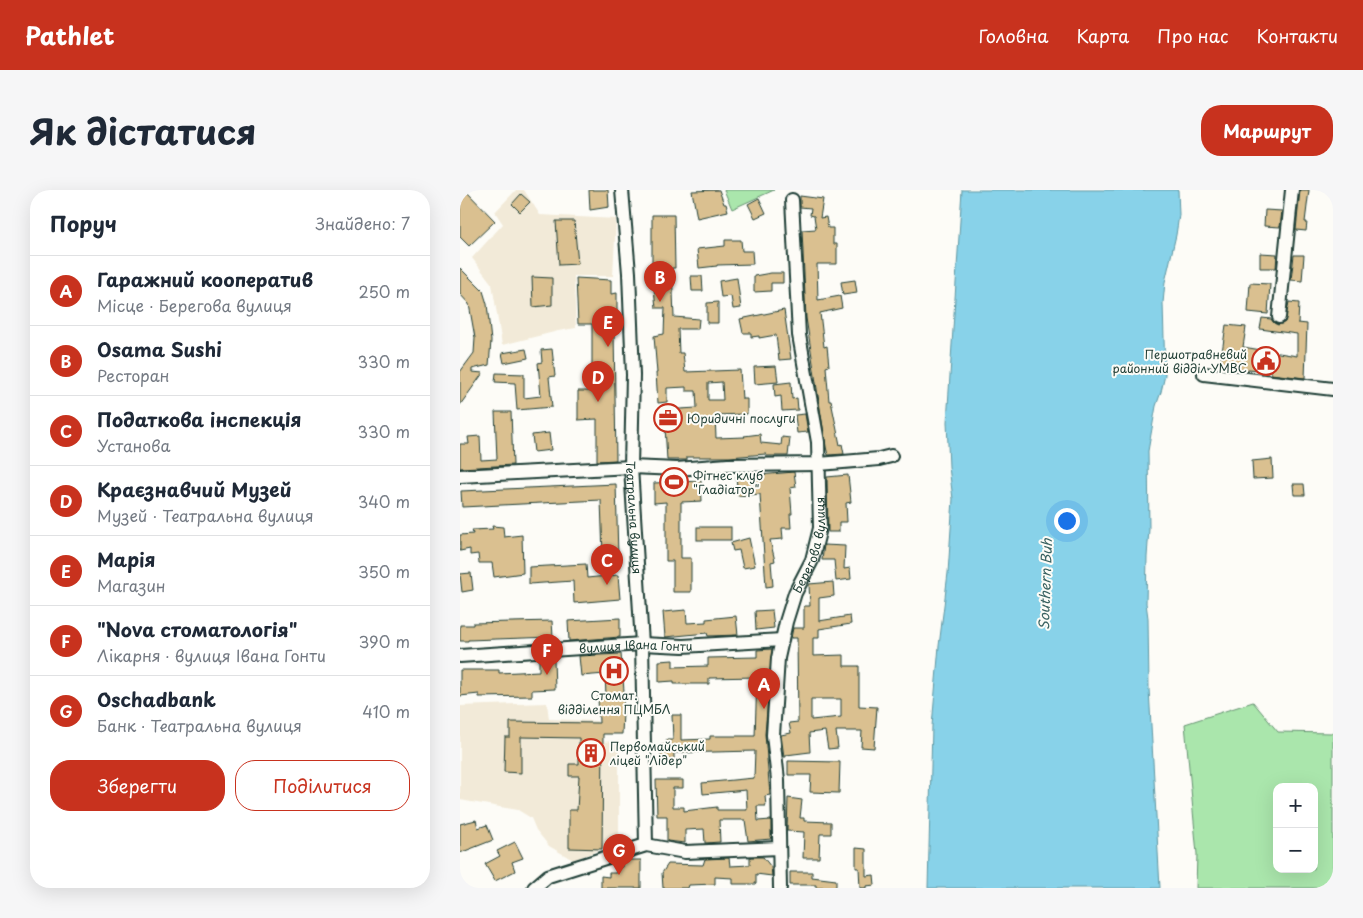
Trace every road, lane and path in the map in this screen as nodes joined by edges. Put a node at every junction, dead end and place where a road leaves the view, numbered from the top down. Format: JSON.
{"nodes":[{"id":1,"x":622,"y":190,"type":"edge"},
{"id":2,"x":1292,"y":190,"type":"edge"},
{"id":3,"x":792,"y":200,"type":"dead end"},
{"id":4,"x":1279,"y":317,"type":"dead end"},
{"id":5,"x":1204,"y":374,"type":"dead end"},
{"id":6,"x":1333,"y":390,"type":"edge"},
{"id":7,"x":891,"y":456,"type":"dead end"},
{"id":8,"x":818,"y":464,"type":"junction"},
{"id":9,"x":631,"y":467,"type":"junction"},
{"id":10,"x":460,"y":476,"type":"edge"},
{"id":11,"x":782,"y":640,"type":"junction"},
{"id":12,"x":642,"y":644,"type":"junction"},
{"id":13,"x":460,"y":656,"type":"edge"},
{"id":14,"x":646,"y":844,"type":"junction"},
{"id":15,"x":779,"y":848,"type":"junction"},
{"id":16,"x":534,"y":888,"type":"edge"},
{"id":17,"x":780,"y":888,"type":"edge"}],
"edges":[{"from":1,"to":9,"type":"street","name":"Театральна вулиця"},
{"from":2,"to":4,"type":"street"},
{"from":3,"to":8,"type":"street","name":"Берегова вулиця"},
{"from":5,"to":6,"type":"street"},
{"from":7,"to":8,"type":"street"},
{"from":8,"to":9,"type":"street"},
{"from":8,"to":11,"type":"street","name":"Берегова вулиця"},
{"from":9,"to":10,"type":"street"},
{"from":9,"to":12,"type":"street","name":"Театральна вулиця"},
{"from":11,"to":12,"type":"street","name":"вулиця Івана Гонти"},
{"from":11,"to":15,"type":"street","name":"Берегова вулиця"},
{"from":12,"to":13,"type":"street","name":"вулиця Івана Гонти"},
{"from":12,"to":14,"type":"street","name":"Театральна вулиця"},
{"from":14,"to":15,"type":"street"},
{"from":14,"to":16,"type":"street"},
{"from":15,"to":17,"type":"street","name":"Берегова вулиця"}]}
